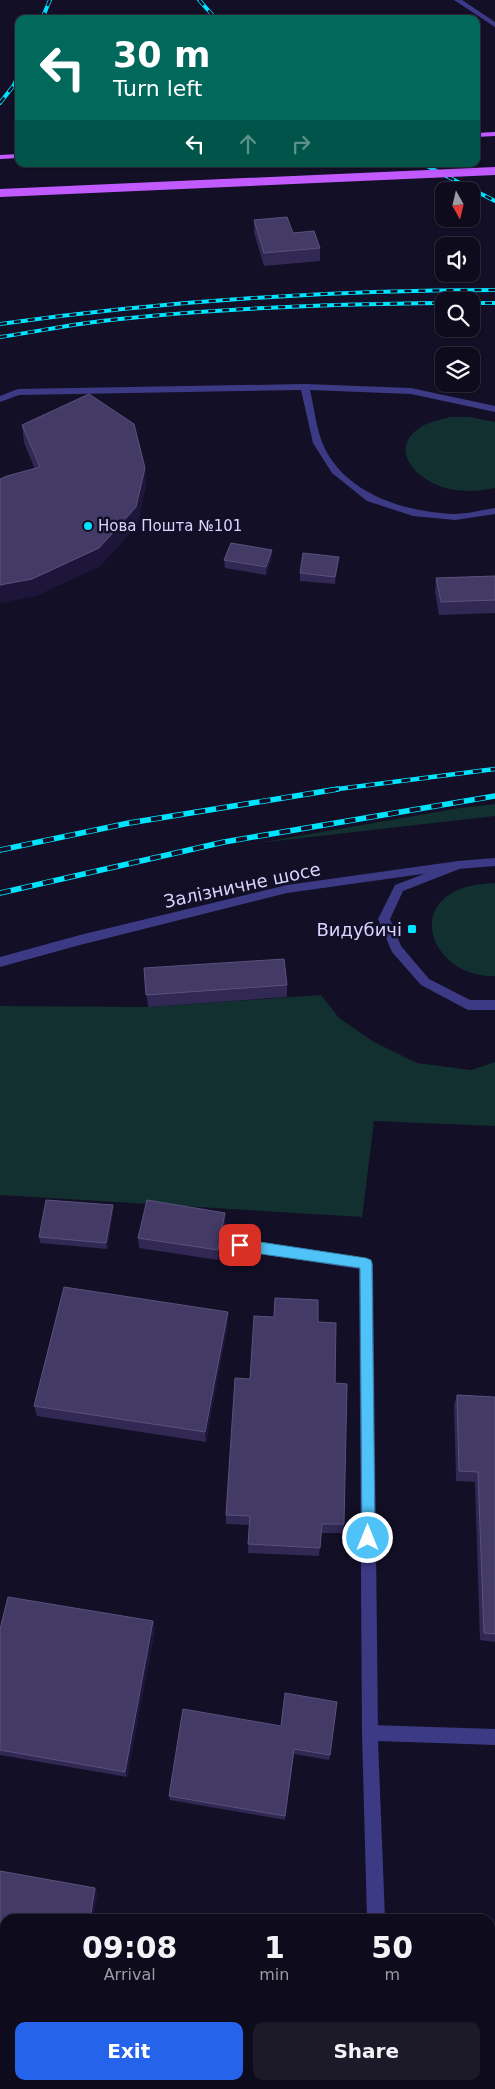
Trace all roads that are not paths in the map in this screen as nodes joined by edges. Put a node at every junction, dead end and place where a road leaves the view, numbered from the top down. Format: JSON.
{"nodes":[{"id":1,"x":458,"y":0,"type":"edge"},
{"id":2,"x":495,"y":25,"type":"edge"},
{"id":3,"x":495,"y":134,"type":"edge"},
{"id":4,"x":480,"y":135,"type":"edge"},
{"id":5,"x":15,"y":156,"type":"edge"},
{"id":6,"x":0,"y":157,"type":"edge"},
{"id":7,"x":495,"y":171,"type":"edge"},
{"id":8,"x":0,"y":193,"type":"edge"},
{"id":9,"x":305,"y":387,"type":"junction"},
{"id":10,"x":0,"y":398,"type":"edge"},
{"id":11,"x":495,"y":408,"type":"edge"},
{"id":12,"x":495,"y":511,"type":"edge"},
{"id":13,"x":495,"y":862,"type":"edge"},
{"id":14,"x":458,"y":865,"type":"junction"},
{"id":15,"x":0,"y":962,"type":"edge"},
{"id":16,"x":495,"y":1005,"type":"edge"},
{"id":17,"x":240,"y":1245,"type":"dead end"},
{"id":18,"x":370,"y":1733,"type":"junction"},
{"id":19,"x":495,"y":1737,"type":"edge"},
{"id":20,"x":376,"y":1914,"type":"edge"}],
"edges":[{"from":1,"to":2,"type":"street"},
{"from":3,"to":4,"type":"main road"},
{"from":5,"to":6,"type":"main road"},
{"from":7,"to":8,"type":"main road","bridge":true},
{"from":9,"to":10,"type":"street"},
{"from":9,"to":11,"type":"street"},
{"from":9,"to":12,"type":"street"},
{"from":13,"to":14,"type":"street","name":"Залізничне шосе"},
{"from":14,"to":15,"type":"street","name":"Залізничне шосе"},
{"from":14,"to":16,"type":"street"},
{"from":17,"to":18,"type":"street"},
{"from":18,"to":19,"type":"street"},
{"from":18,"to":20,"type":"street"}]}
